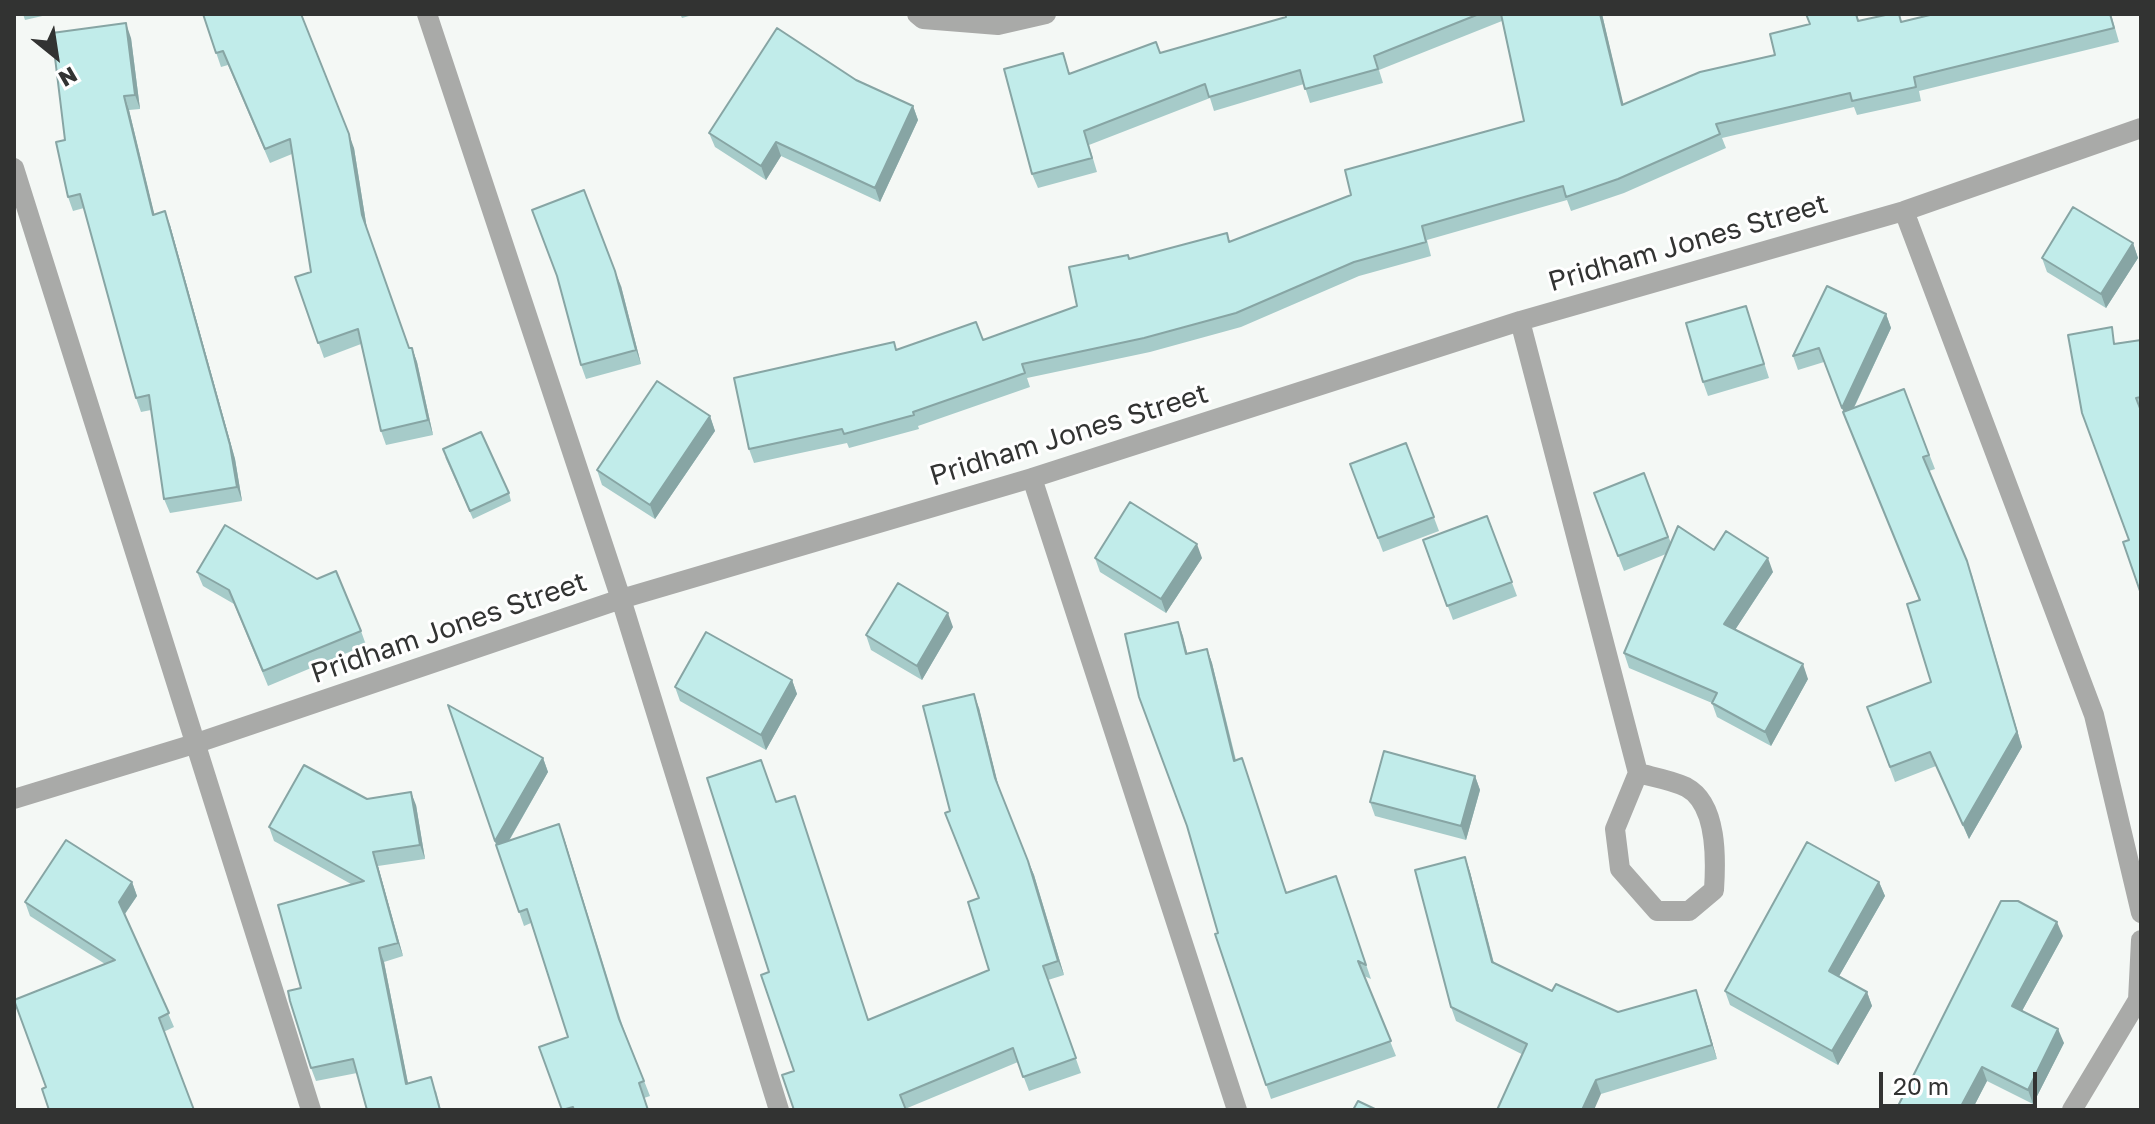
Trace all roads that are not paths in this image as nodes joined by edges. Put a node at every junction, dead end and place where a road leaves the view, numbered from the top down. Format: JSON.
{"nodes":[{"id":1,"x":427,"y":14,"type":"edge"},
{"id":2,"x":917,"y":14,"type":"edge"},
{"id":3,"x":1046,"y":14,"type":"edge"},
{"id":4,"x":2141,"y":128,"type":"edge"},
{"id":5,"x":14,"y":168,"type":"edge"},
{"id":6,"x":1904,"y":211,"type":"junction"},
{"id":7,"x":1520,"y":321,"type":"junction"},
{"id":8,"x":1032,"y":478,"type":"junction"},
{"id":9,"x":621,"y":599,"type":"junction"},
{"id":10,"x":194,"y":744,"type":"junction"},
{"id":11,"x":1638,"y":773,"type":"junction"},
{"id":12,"x":14,"y":799,"type":"edge"},
{"id":13,"x":2141,"y":913,"type":"edge"},
{"id":14,"x":2141,"y":940,"type":"edge"},
{"id":15,"x":311,"y":1110,"type":"edge"},
{"id":16,"x":779,"y":1110,"type":"edge"},
{"id":17,"x":1237,"y":1110,"type":"edge"},
{"id":18,"x":2072,"y":1110,"type":"edge"}],
"edges":[{"from":1,"to":9,"type":"street"},
{"from":2,"to":3,"type":"street"},
{"from":4,"to":6,"type":"street","name":"Pridham Jones Street"},
{"from":5,"to":10,"type":"street"},
{"from":6,"to":7,"type":"street","name":"Pridham Jones Street"},
{"from":6,"to":13,"type":"street"},
{"from":7,"to":8,"type":"street","name":"Pridham Jones Street"},
{"from":7,"to":11,"type":"street"},
{"from":8,"to":9,"type":"street","name":"Pridham Jones Street"},
{"from":8,"to":17,"type":"street"},
{"from":9,"to":10,"type":"street","name":"Pridham Jones Street"},
{"from":9,"to":16,"type":"street"},
{"from":10,"to":12,"type":"street","name":"Pridham Jones Street"},
{"from":10,"to":15,"type":"street"},
{"from":11,"to":11,"type":"street"},
{"from":14,"to":18,"type":"street"}]}
